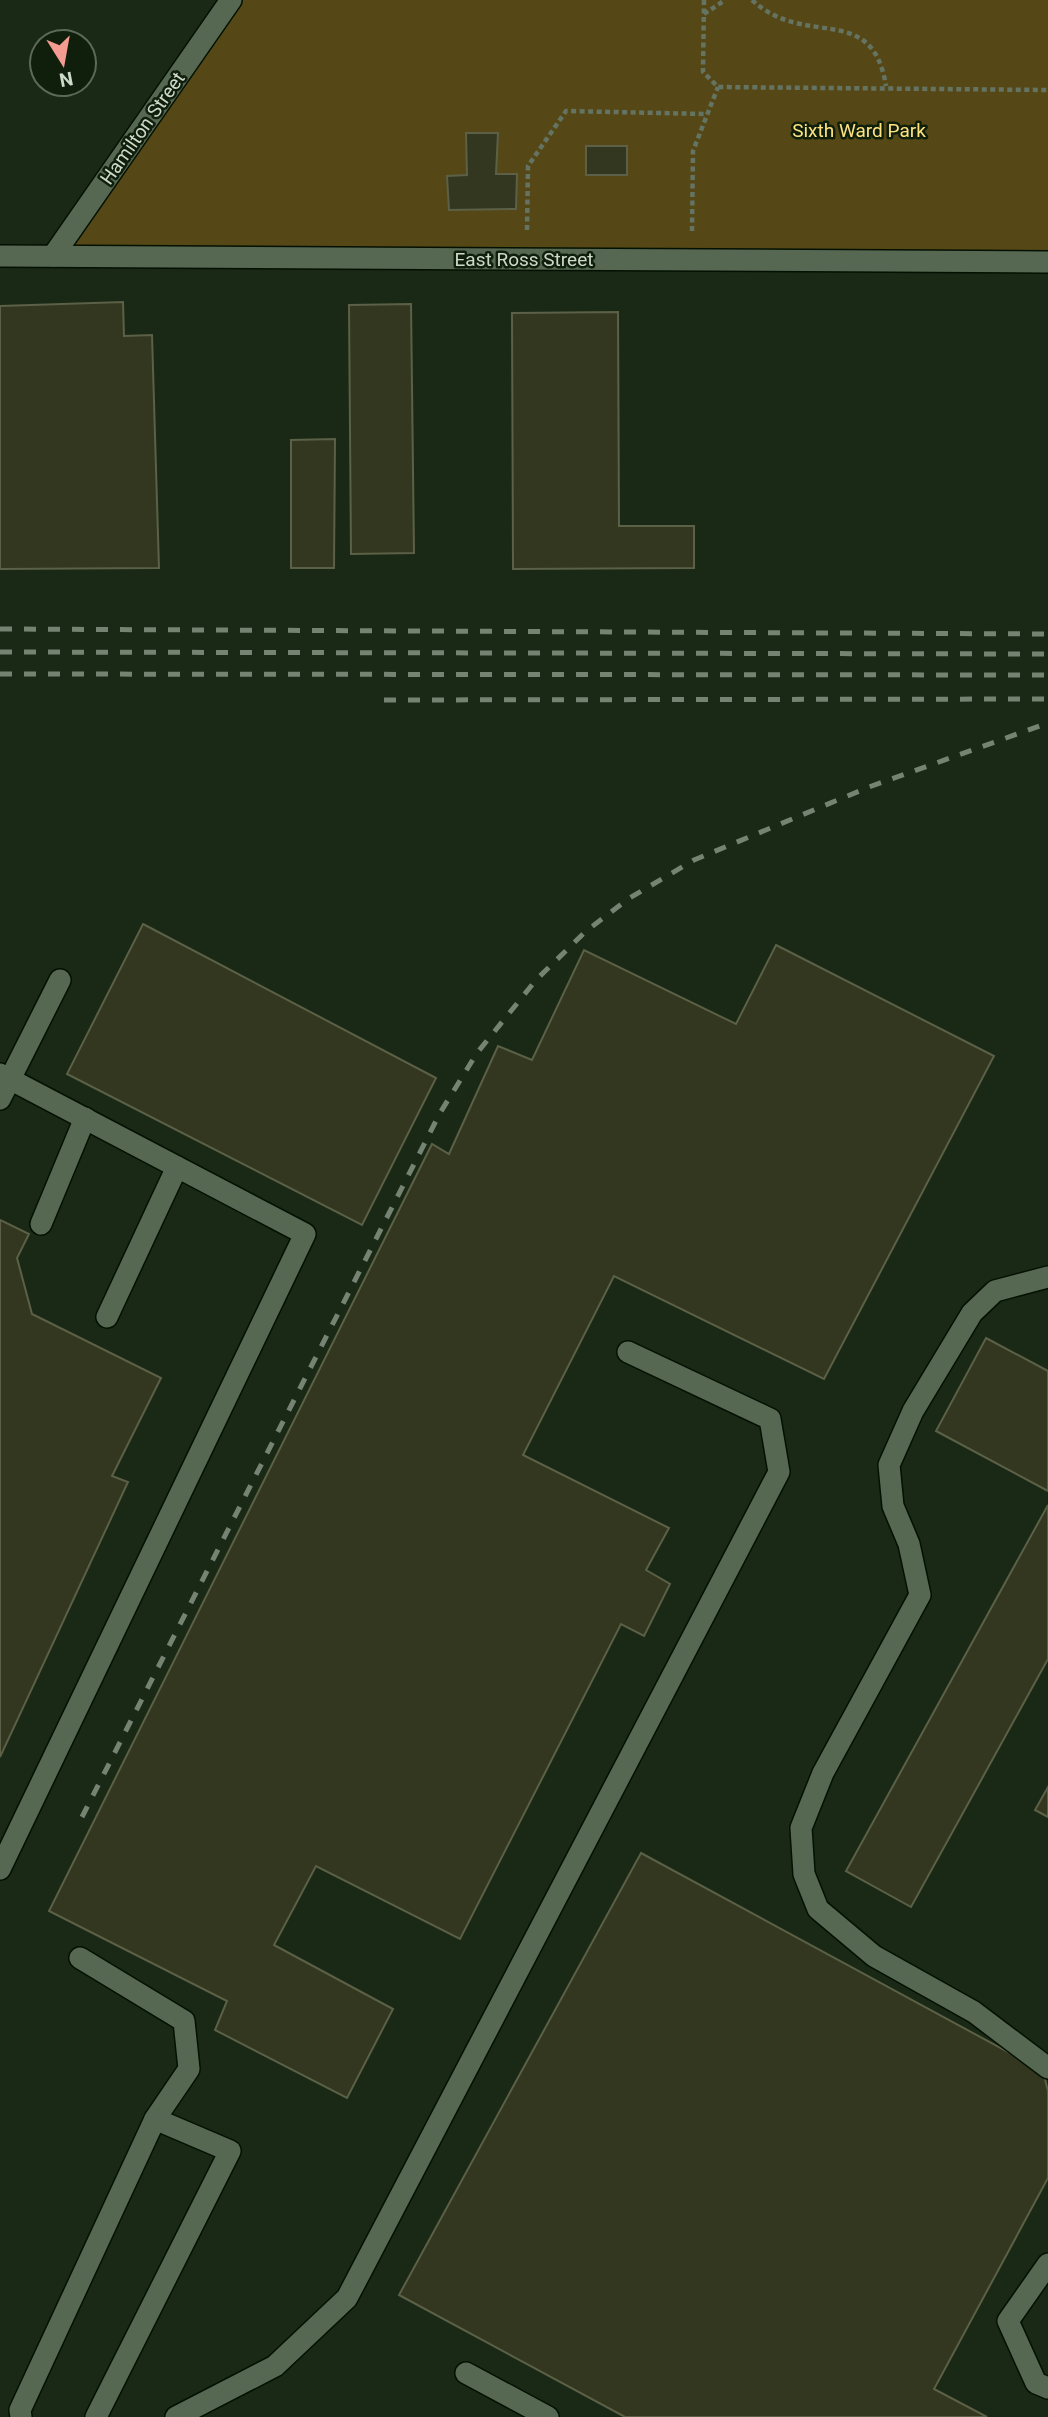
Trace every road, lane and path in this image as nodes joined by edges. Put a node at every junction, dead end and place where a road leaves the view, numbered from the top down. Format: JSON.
{"nodes":[{"id":1,"x":231,"y":0,"type":"edge"},
{"id":2,"x":704,"y":0,"type":"edge"},
{"id":3,"x":725,"y":0,"type":"edge"},
{"id":4,"x":752,"y":0,"type":"edge"},
{"id":5,"x":704,"y":13,"type":"junction"},
{"id":6,"x":886,"y":86,"type":"junction"},
{"id":7,"x":718,"y":87,"type":"junction"},
{"id":8,"x":1048,"y":90,"type":"edge"},
{"id":9,"x":707,"y":114,"type":"junction"},
{"id":10,"x":0,"y":256,"type":"edge"},
{"id":11,"x":53,"y":256,"type":"junction"},
{"id":12,"x":526,"y":259,"type":"junction"},
{"id":13,"x":691,"y":260,"type":"junction"},
{"id":14,"x":1048,"y":262,"type":"edge"},
{"id":15,"x":60,"y":980,"type":"dead end"},
{"id":16,"x":5,"y":1077,"type":"edge"},
{"id":17,"x":0,"y":1099,"type":"edge"},
{"id":18,"x":85,"y":1118,"type":"junction"},
{"id":19,"x":177,"y":1167,"type":"junction"},
{"id":20,"x":41,"y":1224,"type":"dead end"},
{"id":21,"x":1048,"y":1276,"type":"edge"},
{"id":22,"x":107,"y":1317,"type":"dead end"},
{"id":23,"x":628,"y":1352,"type":"dead end"},
{"id":24,"x":0,"y":1869,"type":"edge"},
{"id":25,"x":80,"y":1958,"type":"dead end"},
{"id":26,"x":1048,"y":2068,"type":"edge"},
{"id":27,"x":155,"y":2119,"type":"junction"},
{"id":28,"x":1048,"y":2264,"type":"edge"},
{"id":29,"x":466,"y":2372,"type":"dead end"},
{"id":30,"x":1048,"y":2388,"type":"edge"},
{"id":31,"x":21,"y":2417,"type":"edge"},
{"id":32,"x":96,"y":2417,"type":"edge"},
{"id":33,"x":176,"y":2417,"type":"edge"},
{"id":34,"x":548,"y":2417,"type":"edge"}],
"edges":[{"from":1,"to":11,"type":"street","name":"Hamilton Street"},
{"from":2,"to":5,"type":"path"},
{"from":3,"to":5,"type":"path"},
{"from":4,"to":6,"type":"path"},
{"from":5,"to":7,"type":"path"},
{"from":6,"to":7,"type":"path"},
{"from":6,"to":8,"type":"path"},
{"from":7,"to":9,"type":"path"},
{"from":9,"to":12,"type":"path"},
{"from":9,"to":13,"type":"path"},
{"from":10,"to":11,"type":"street","name":"East Ross Street"},
{"from":11,"to":12,"type":"street","name":"East Ross Street"},
{"from":12,"to":13,"type":"street","name":"East Ross Street"},
{"from":13,"to":14,"type":"street","name":"East Ross Street"},
{"from":15,"to":16,"type":"street"},
{"from":16,"to":17,"type":"street"},
{"from":16,"to":18,"type":"street"},
{"from":18,"to":19,"type":"street"},
{"from":18,"to":20,"type":"street"},
{"from":19,"to":22,"type":"street"},
{"from":19,"to":24,"type":"street"},
{"from":21,"to":26,"type":"street"},
{"from":23,"to":33,"type":"street"},
{"from":25,"to":27,"type":"street"},
{"from":27,"to":31,"type":"street"},
{"from":27,"to":32,"type":"street"},
{"from":28,"to":30,"type":"street"},
{"from":29,"to":34,"type":"street"}]}
